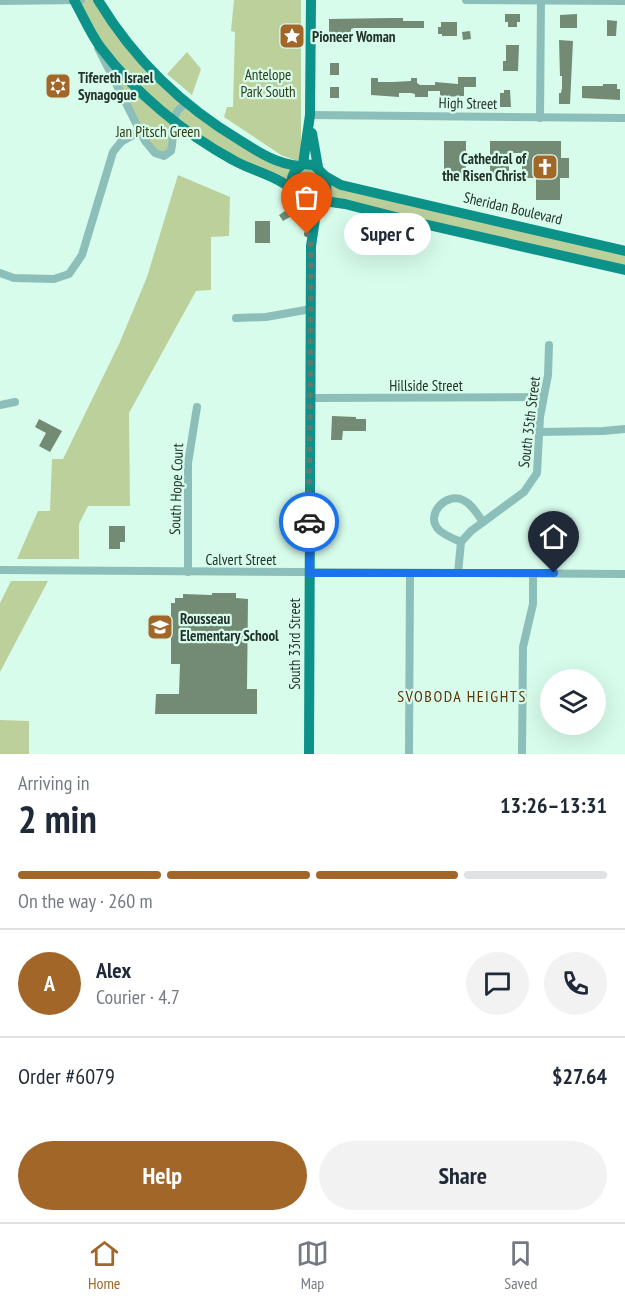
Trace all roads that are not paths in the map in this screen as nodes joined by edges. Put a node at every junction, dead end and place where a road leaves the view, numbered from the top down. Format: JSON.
{"nodes":[{"id":1,"x":77,"y":0,"type":"edge"},
{"id":2,"x":98,"y":0,"type":"edge"},
{"id":3,"x":311,"y":0,"type":"edge"},
{"id":4,"x":466,"y":0,"type":"edge"},
{"id":5,"x":541,"y":0,"type":"edge"},
{"id":6,"x":625,"y":1,"type":"edge"},
{"id":7,"x":0,"y":2,"type":"edge"},
{"id":8,"x":89,"y":30,"type":"junction"},
{"id":9,"x":190,"y":107,"type":"junction"},
{"id":10,"x":310,"y":115,"type":"junction"},
{"id":11,"x":540,"y":118,"type":"junction"},
{"id":12,"x":625,"y":118,"type":"edge"},
{"id":13,"x":174,"y":122,"type":"junction"},
{"id":14,"x":140,"y":131,"type":"junction"},
{"id":15,"x":301,"y":165,"type":"junction"},
{"id":16,"x":322,"y":172,"type":"junction"},
{"id":17,"x":294,"y":191,"type":"junction"},
{"id":18,"x":302,"y":203,"type":"junction"},
{"id":19,"x":320,"y":203,"type":"junction"},
{"id":20,"x":541,"y":230,"type":"junction"},
{"id":21,"x":311,"y":246,"type":"junction"},
{"id":22,"x":537,"y":250,"type":"junction"},
{"id":23,"x":625,"y":250,"type":"edge"},
{"id":24,"x":625,"y":270,"type":"edge"},
{"id":25,"x":0,"y":273,"type":"edge"},
{"id":26,"x":311,"y":309,"type":"junction"},
{"id":27,"x":236,"y":318,"type":"dead end"},
{"id":28,"x":549,"y":345,"type":"dead end"},
{"id":29,"x":310,"y":398,"type":"junction"},
{"id":30,"x":543,"y":398,"type":"junction"},
{"id":31,"x":15,"y":402,"type":"dead end"},
{"id":32,"x":0,"y":405,"type":"edge"},
{"id":33,"x":197,"y":407,"type":"dead end"},
{"id":34,"x":625,"y":429,"type":"edge"},
{"id":35,"x":539,"y":432,"type":"junction"},
{"id":36,"x":483,"y":522,"type":"junction"},
{"id":37,"x":460,"y":542,"type":"junction"},
{"id":38,"x":0,"y":570,"type":"edge"},
{"id":39,"x":188,"y":572,"type":"junction"},
{"id":40,"x":309,"y":573,"type":"junction"},
{"id":41,"x":410,"y":573,"type":"junction"},
{"id":42,"x":458,"y":573,"type":"junction"},
{"id":43,"x":533,"y":573,"type":"junction"},
{"id":44,"x":625,"y":574,"type":"edge"},
{"id":45,"x":309,"y":754,"type":"edge"},
{"id":46,"x":410,"y":754,"type":"edge"},
{"id":47,"x":522,"y":754,"type":"edge"}],
"edges":[{"from":1,"to":7,"type":"street"},
{"from":1,"to":8,"type":"main road"},
{"from":2,"to":9,"type":"main road"},
{"from":3,"to":10,"type":"main road"},
{"from":4,"to":5,"type":"street"},
{"from":5,"to":6,"type":"street"},
{"from":5,"to":11,"type":"street"},
{"from":8,"to":13,"type":"main road"},
{"from":8,"to":14,"type":"street"},
{"from":9,"to":13,"type":"street"},
{"from":9,"to":15,"type":"main road"},
{"from":10,"to":11,"type":"street","name":"High Street"},
{"from":10,"to":15,"type":"main road"},
{"from":10,"to":16,"type":"main road"},
{"from":11,"to":12,"type":"street","name":"High Street"},
{"from":13,"to":14,"type":"street"},
{"from":13,"to":17,"type":"main road"},
{"from":14,"to":25,"type":"street"},
{"from":15,"to":16,"type":"main road"},
{"from":15,"to":17,"type":"main road"},
{"from":16,"to":19,"type":"main road"},
{"from":16,"to":20,"type":"main road","name":"Sheridan Boulevard"},
{"from":17,"to":18,"type":"main road"},
{"from":18,"to":19,"type":"main road"},
{"from":18,"to":21,"type":"main road","name":"South 33rd Street"},
{"from":19,"to":21,"type":"main road","name":"South 33rd Street"},
{"from":19,"to":22,"type":"main road"},
{"from":20,"to":22,"type":"main road"},
{"from":20,"to":23,"type":"main road","name":"Sheridan Boulevard"},
{"from":21,"to":26,"type":"main road","name":"South 33rd Street"},
{"from":22,"to":24,"type":"main road"},
{"from":26,"to":27,"type":"street"},
{"from":26,"to":29,"type":"main road","name":"South 33rd Street"},
{"from":28,"to":30,"type":"street","name":"South 35th Street"},
{"from":29,"to":30,"type":"street","name":"Hillside Street"},
{"from":29,"to":40,"type":"main road","name":"South 33rd Street"},
{"from":30,"to":35,"type":"street","name":"South 35th Street"},
{"from":31,"to":32,"type":"street"},
{"from":33,"to":39,"type":"street","name":"South Hope Court"},
{"from":34,"to":35,"type":"street"},
{"from":35,"to":36,"type":"street","name":"South 35th Street"},
{"from":36,"to":37,"type":"street","name":"South 35th Street"},
{"from":36,"to":37,"type":"street"},
{"from":37,"to":42,"type":"street"},
{"from":38,"to":39,"type":"street","name":"Calvert Street"},
{"from":39,"to":40,"type":"street","name":"Calvert Street"},
{"from":40,"to":41,"type":"street","name":"Calvert Street"},
{"from":40,"to":45,"type":"main road","name":"South 33rd Street"},
{"from":41,"to":42,"type":"street","name":"Calvert Street"},
{"from":41,"to":46,"type":"street"},
{"from":42,"to":43,"type":"street","name":"Calvert Street"},
{"from":43,"to":44,"type":"street","name":"Calvert Street"},
{"from":43,"to":47,"type":"street"}]}
